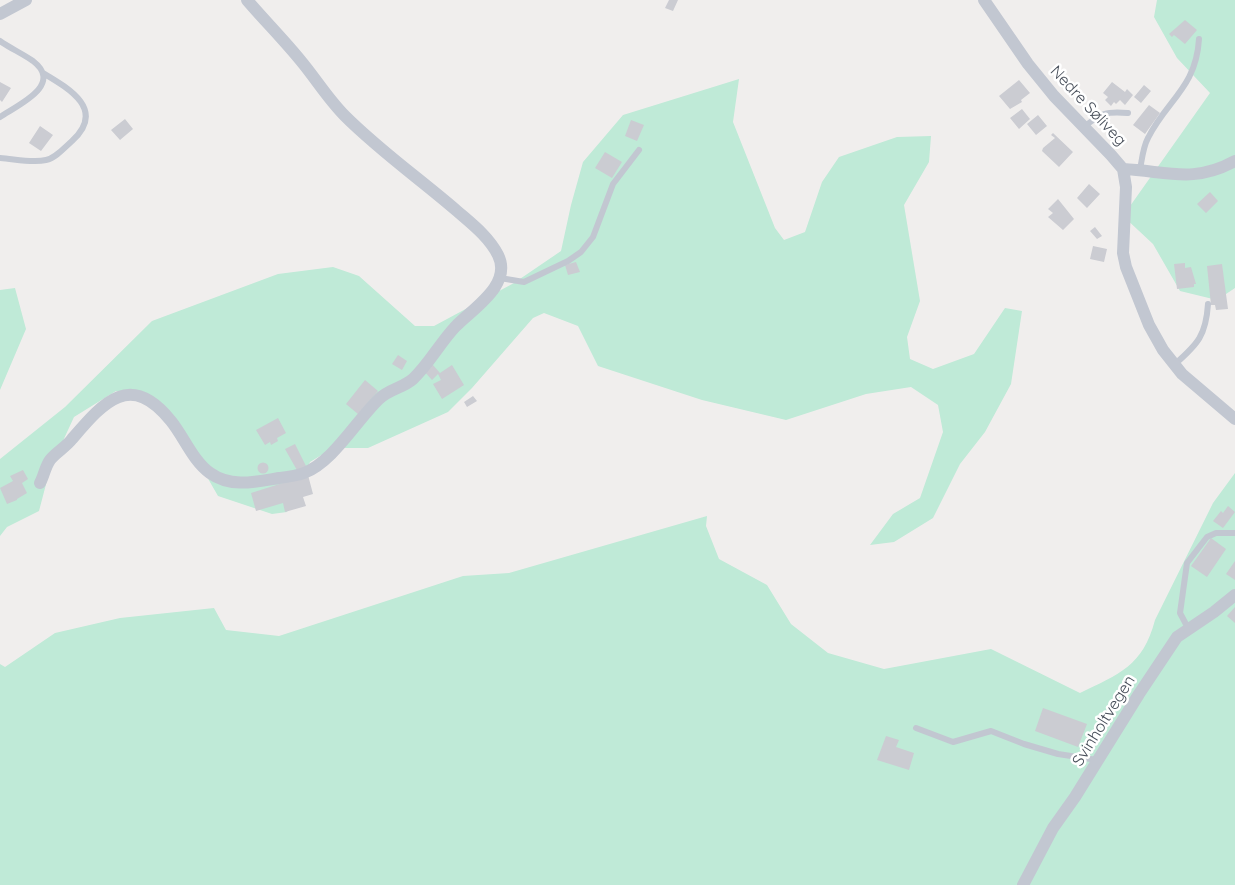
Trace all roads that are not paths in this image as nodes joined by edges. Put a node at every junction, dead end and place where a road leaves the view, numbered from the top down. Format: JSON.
{"nodes":[{"id":1,"x":26,"y":0,"type":"edge"},
{"id":2,"x":247,"y":0,"type":"edge"},
{"id":3,"x":984,"y":0,"type":"edge"},
{"id":4,"x":0,"y":14,"type":"edge"},
{"id":5,"x":1199,"y":39,"type":"dead end"},
{"id":6,"x":0,"y":41,"type":"edge"},
{"id":7,"x":43,"y":73,"type":"junction"},
{"id":8,"x":1128,"y":113,"type":"dead end"},
{"id":9,"x":0,"y":117,"type":"edge"},
{"id":10,"x":1084,"y":127,"type":"junction"},
{"id":11,"x":639,"y":150,"type":"dead end"},
{"id":12,"x":0,"y":158,"type":"edge"},
{"id":13,"x":1235,"y":161,"type":"edge"},
{"id":14,"x":1123,"y":169,"type":"junction"},
{"id":15,"x":1140,"y":170,"type":"junction"},
{"id":16,"x":501,"y":278,"type":"junction"},
{"id":17,"x":1208,"y":304,"type":"dead end"},
{"id":18,"x":1175,"y":364,"type":"junction"},
{"id":19,"x":1235,"y":419,"type":"edge"},
{"id":20,"x":40,"y":483,"type":"dead end"},
{"id":21,"x":1235,"y":533,"type":"edge"},
{"id":22,"x":1235,"y":595,"type":"edge"},
{"id":23,"x":1188,"y":628,"type":"junction"},
{"id":24,"x":916,"y":729,"type":"dead end"},
{"id":25,"x":1098,"y":760,"type":"junction"},
{"id":26,"x":1023,"y":885,"type":"edge"}],
"edges":[{"from":1,"to":4,"type":"street"},
{"from":2,"to":16,"type":"street"},
{"from":3,"to":10,"type":"street","name":"Nedre Søliveg"},
{"from":5,"to":15,"type":"lane"},
{"from":6,"to":7,"type":"lane"},
{"from":7,"to":9,"type":"lane"},
{"from":7,"to":12,"type":"lane"},
{"from":8,"to":10,"type":"lane"},
{"from":10,"to":14,"type":"street","name":"Nedre Søliveg"},
{"from":11,"to":16,"type":"lane"},
{"from":13,"to":15,"type":"street","name":"Nedre Søliveg"},
{"from":14,"to":15,"type":"street","name":"Nedre Søliveg"},
{"from":14,"to":18,"type":"street"},
{"from":16,"to":20,"type":"street"},
{"from":17,"to":18,"type":"lane"},
{"from":18,"to":19,"type":"street"},
{"from":21,"to":23,"type":"lane"},
{"from":22,"to":23,"type":"street","name":"Svinholtvegen"},
{"from":23,"to":25,"type":"street","name":"Svinholtvegen"},
{"from":24,"to":25,"type":"lane"},
{"from":25,"to":26,"type":"street","name":"Svinholtvegen"}]}
